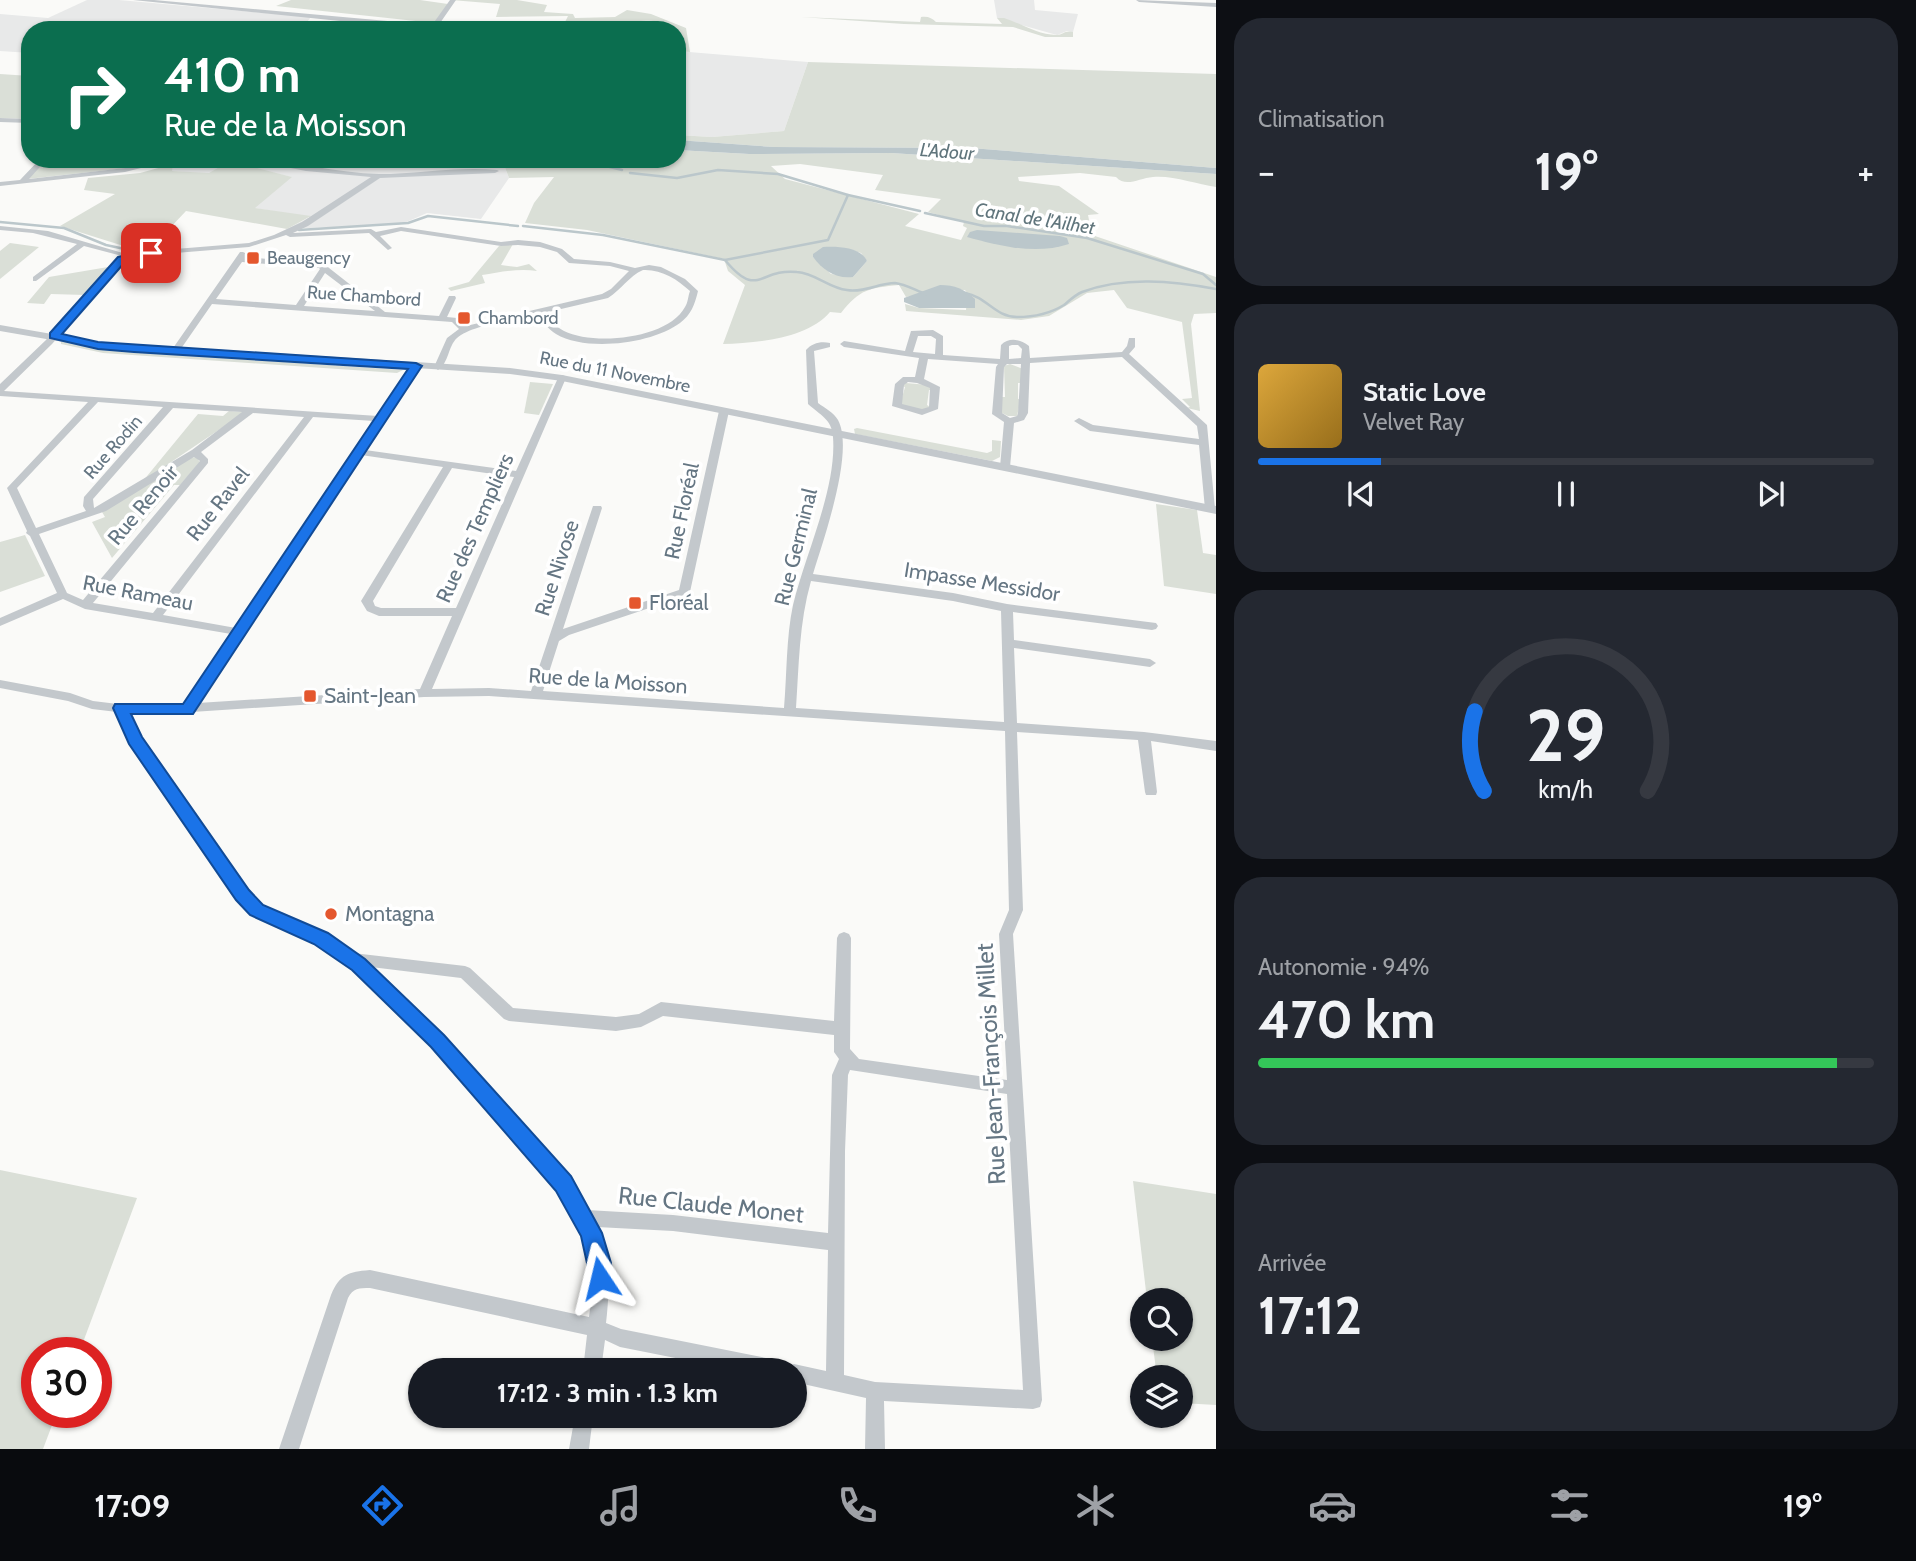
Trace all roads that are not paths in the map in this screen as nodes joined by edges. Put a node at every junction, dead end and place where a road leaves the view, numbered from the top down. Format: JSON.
{"nodes":[{"id":1,"x":136,"y":0,"type":"edge"},
{"id":2,"x":453,"y":0,"type":"edge"},
{"id":3,"x":1139,"y":0,"type":"edge"},
{"id":4,"x":1216,"y":5,"type":"edge"},
{"id":5,"x":351,"y":21,"type":"edge"},
{"id":6,"x":439,"y":21,"type":"edge"},
{"id":7,"x":0,"y":120,"type":"edge"},
{"id":8,"x":12,"y":120,"type":"junction"},
{"id":9,"x":21,"y":120,"type":"edge"},
{"id":10,"x":0,"y":132,"type":"edge"},
{"id":11,"x":35,"y":168,"type":"edge"},
{"id":12,"x":134,"y":168,"type":"edge"},
{"id":13,"x":300,"y":168,"type":"edge"},
{"id":14,"x":495,"y":171,"type":"dead end"},
{"id":15,"x":378,"y":176,"type":"junction"},
{"id":16,"x":21,"y":183,"type":"junction"},
{"id":17,"x":0,"y":184,"type":"edge"},
{"id":18,"x":0,"y":228,"type":"edge"},
{"id":19,"x":286,"y":234,"type":"junction"},
{"id":20,"x":377,"y":234,"type":"junction"},
{"id":21,"x":83,"y":243,"type":"junction"},
{"id":22,"x":248,"y":245,"type":"junction"},
{"id":23,"x":388,"y":248,"type":"dead end"},
{"id":24,"x":122,"y":254,"type":"dead end"},
{"id":25,"x":240,"y":259,"type":"junction"},
{"id":26,"x":324,"y":268,"type":"junction"},
{"id":27,"x":635,"y":270,"type":"junction"},
{"id":28,"x":36,"y":279,"type":"dead end"},
{"id":29,"x":452,"y":298,"type":"dead end"},
{"id":30,"x":209,"y":301,"type":"junction"},
{"id":31,"x":298,"y":308,"type":"junction"},
{"id":32,"x":539,"y":312,"type":"junction"},
{"id":33,"x":382,"y":313,"type":"junction"},
{"id":34,"x":443,"y":317,"type":"junction"},
{"id":35,"x":0,"y":328,"type":"edge"},
{"id":36,"x":464,"y":329,"type":"junction"},
{"id":37,"x":54,"y":336,"type":"junction"},
{"id":38,"x":1132,"y":340,"type":"dead end"},
{"id":39,"x":844,"y":344,"type":"dead end"},
{"id":40,"x":827,"y":345,"type":"dead end"},
{"id":41,"x":175,"y":351,"type":"junction"},
{"id":42,"x":909,"y":352,"type":"junction"},
{"id":43,"x":1124,"y":354,"type":"junction"},
{"id":44,"x":939,"y":355,"type":"junction"},
{"id":45,"x":924,"y":356,"type":"junction"},
{"id":46,"x":1004,"y":362,"type":"junction"},
{"id":47,"x":1025,"y":362,"type":"junction"},
{"id":48,"x":416,"y":366,"type":"junction"},
{"id":49,"x":438,"y":367,"type":"junction"},
{"id":50,"x":562,"y":378,"type":"junction"},
{"id":51,"x":919,"y":380,"type":"junction"},
{"id":52,"x":0,"y":391,"type":"edge"},
{"id":53,"x":96,"y":399,"type":"junction"},
{"id":54,"x":171,"y":404,"type":"junction"},
{"id":55,"x":251,"y":410,"type":"junction"},
{"id":56,"x":724,"y":411,"type":"junction"},
{"id":57,"x":311,"y":414,"type":"junction"},
{"id":58,"x":380,"y":419,"type":"junction"},
{"id":59,"x":1009,"y":421,"type":"junction"},
{"id":60,"x":1079,"y":421,"type":"dead end"},
{"id":61,"x":836,"y":434,"type":"junction"},
{"id":62,"x":1204,"y":443,"type":"junction"},
{"id":63,"x":195,"y":452,"type":"junction"},
{"id":64,"x":358,"y":452,"type":"junction"},
{"id":65,"x":449,"y":465,"type":"junction"},
{"id":66,"x":1005,"y":467,"type":"junction"},
{"id":67,"x":520,"y":475,"type":"junction"},
{"id":68,"x":597,"y":508,"type":"dead end"},
{"id":69,"x":1213,"y":510,"type":"edge"},
{"id":70,"x":92,"y":513,"type":"junction"},
{"id":71,"x":31,"y":533,"type":"junction"},
{"id":72,"x":808,"y":577,"type":"junction"},
{"id":73,"x":63,"y":596,"type":"junction"},
{"id":74,"x":85,"y":605,"type":"junction"},
{"id":75,"x":1007,"y":608,"type":"junction"},
{"id":76,"x":459,"y":612,"type":"junction"},
{"id":77,"x":156,"y":617,"type":"junction"},
{"id":78,"x":0,"y":622,"type":"edge"},
{"id":79,"x":1152,"y":626,"type":"dead end"},
{"id":80,"x":239,"y":632,"type":"junction"},
{"id":81,"x":554,"y":639,"type":"junction"},
{"id":82,"x":1007,"y":643,"type":"junction"},
{"id":83,"x":1150,"y":663,"type":"dead end"},
{"id":84,"x":0,"y":684,"type":"edge"},
{"id":85,"x":424,"y":693,"type":"junction"},
{"id":86,"x":536,"y":695,"type":"junction"},
{"id":87,"x":121,"y":708,"type":"junction"},
{"id":88,"x":187,"y":710,"type":"junction"},
{"id":89,"x":790,"y":712,"type":"junction"},
{"id":90,"x":1010,"y":727,"type":"junction"},
{"id":91,"x":1144,"y":736,"type":"junction"},
{"id":92,"x":1216,"y":746,"type":"edge"},
{"id":93,"x":1152,"y":792,"type":"dead end"},
{"id":94,"x":844,"y":938,"type":"dead end"},
{"id":95,"x":351,"y":959,"type":"junction"},
{"id":96,"x":841,"y":1029,"type":"junction"},
{"id":97,"x":847,"y":1059,"type":"junction"},
{"id":98,"x":1014,"y":1088,"type":"junction"},
{"id":99,"x":837,"y":1151,"type":"joint"},
{"id":100,"x":583,"y":1218,"type":"junction"},
{"id":101,"x":835,"y":1242,"type":"junction"},
{"id":102,"x":598,"y":1328,"type":"junction"},
{"id":103,"x":594,"y":1358,"type":"edge"},
{"id":104,"x":721,"y":1358,"type":"edge"},
{"id":105,"x":807,"y":1376,"type":"edge"},
{"id":106,"x":835,"y":1382,"type":"junction"},
{"id":107,"x":875,"y":1391,"type":"junction"},
{"id":108,"x":582,"y":1428,"type":"edge"},
{"id":109,"x":289,"y":1449,"type":"edge"},
{"id":110,"x":579,"y":1449,"type":"edge"},
{"id":111,"x":875,"y":1449,"type":"edge"}],
"edges":[{"from":1,"to":5,"type":"street"},
{"from":2,"to":6,"type":"street"},
{"from":3,"to":4,"type":"street"},
{"from":7,"to":8,"type":"street"},
{"from":8,"to":9,"type":"street"},
{"from":8,"to":10,"type":"street"},
{"from":11,"to":16,"type":"street"},
{"from":12,"to":16,"type":"street"},
{"from":13,"to":15,"type":"street"},
{"from":14,"to":15,"type":"street"},
{"from":15,"to":19,"type":"street"},
{"from":16,"to":17,"type":"street"},
{"from":18,"to":21,"type":"street"},
{"from":19,"to":20,"type":"street"},
{"from":19,"to":22,"type":"street"},
{"from":20,"to":23,"type":"street"},
{"from":20,"to":27,"type":"street"},
{"from":21,"to":24,"type":"street"},
{"from":21,"to":28,"type":"street"},
{"from":22,"to":25,"type":"street"},
{"from":22,"to":37,"type":"street"},
{"from":25,"to":26,"type":"street"},
{"from":25,"to":30,"type":"street"},
{"from":26,"to":31,"type":"street"},
{"from":26,"to":33,"type":"street"},
{"from":27,"to":32,"type":"street"},
{"from":27,"to":32,"type":"street"},
{"from":29,"to":34,"type":"street"},
{"from":30,"to":31,"type":"street","name":"Rue Chambord"},
{"from":30,"to":41,"type":"street"},
{"from":31,"to":33,"type":"street","name":"Rue Chambord"},
{"from":32,"to":36,"type":"street"},
{"from":33,"to":34,"type":"street","name":"Rue Chambord"},
{"from":34,"to":36,"type":"street","name":"Rue Chambord"},
{"from":35,"to":37,"type":"street","name":"Rue du 11 Novembre"},
{"from":36,"to":49,"type":"street"},
{"from":37,"to":41,"type":"street","name":"Rue du 11 Novembre"},
{"from":37,"to":52,"type":"street"},
{"from":38,"to":43,"type":"street"},
{"from":39,"to":42,"type":"street"},
{"from":40,"to":61,"type":"street"},
{"from":41,"to":48,"type":"street","name":"Rue du 11 Novembre"},
{"from":42,"to":44,"type":"street"},
{"from":42,"to":45,"type":"street"},
{"from":43,"to":47,"type":"street"},
{"from":43,"to":62,"type":"street"},
{"from":44,"to":45,"type":"street"},
{"from":44,"to":46,"type":"street"},
{"from":45,"to":51,"type":"street"},
{"from":46,"to":47,"type":"street"},
{"from":46,"to":47,"type":"street"},
{"from":46,"to":59,"type":"street"},
{"from":47,"to":59,"type":"street"},
{"from":48,"to":49,"type":"street","name":"Rue du 11 Novembre"},
{"from":48,"to":58,"type":"street"},
{"from":49,"to":50,"type":"street","name":"Rue du 11 Novembre"},
{"from":50,"to":56,"type":"street","name":"Rue du 11 Novembre"},
{"from":50,"to":67,"type":"street","name":"Rue des Templiers"},
{"from":51,"to":51,"type":"street"},
{"from":52,"to":53,"type":"street"},
{"from":53,"to":54,"type":"street"},
{"from":53,"to":71,"type":"street","name":"Rue Rameau"},
{"from":54,"to":55,"type":"street"},
{"from":54,"to":70,"type":"street","name":"Rue Rodin"},
{"from":55,"to":57,"type":"street"},
{"from":55,"to":63,"type":"street","name":"Rue Renoir"},
{"from":56,"to":61,"type":"street","name":"Rue du 11 Novembre"},
{"from":56,"to":81,"type":"street","name":"Rue Floréal"},
{"from":57,"to":58,"type":"street"},
{"from":57,"to":77,"type":"street","name":"Rue Ravel"},
{"from":58,"to":64,"type":"street"},
{"from":59,"to":66,"type":"street"},
{"from":60,"to":62,"type":"street"},
{"from":61,"to":66,"type":"street","name":"Rue du 11 Novembre"},
{"from":61,"to":72,"type":"street","name":"Rue Germinal"},
{"from":62,"to":69,"type":"street"},
{"from":63,"to":70,"type":"street"},
{"from":63,"to":74,"type":"street","name":"Rue Renoir"},
{"from":64,"to":65,"type":"street"},
{"from":64,"to":80,"type":"street"},
{"from":65,"to":67,"type":"street"},
{"from":65,"to":76,"type":"street"},
{"from":66,"to":69,"type":"street","name":"Rue du 11 Novembre"},
{"from":67,"to":76,"type":"street","name":"Rue des Templiers"},
{"from":68,"to":81,"type":"street","name":"Rue Nivose"},
{"from":70,"to":71,"type":"street"},
{"from":71,"to":73,"type":"street","name":"Rue Rameau"},
{"from":72,"to":75,"type":"street","name":"Impasse Messidor"},
{"from":72,"to":89,"type":"street","name":"Rue Germinal"},
{"from":73,"to":74,"type":"street","name":"Rue Rameau"},
{"from":73,"to":78,"type":"street"},
{"from":74,"to":77,"type":"street","name":"Rue Rameau"},
{"from":75,"to":79,"type":"street","name":"Impasse Messidor"},
{"from":75,"to":82,"type":"street","name":"Rue Jean-François Millet"},
{"from":76,"to":85,"type":"street","name":"Rue des Templiers"},
{"from":77,"to":80,"type":"street","name":"Rue Rameau"},
{"from":80,"to":88,"type":"street"},
{"from":81,"to":86,"type":"street"},
{"from":82,"to":83,"type":"street"},
{"from":82,"to":90,"type":"street","name":"Rue Jean-François Millet"},
{"from":84,"to":87,"type":"street","name":"Rue de la Moisson"},
{"from":85,"to":86,"type":"street","name":"Rue de la Moisson"},
{"from":85,"to":88,"type":"street","name":"Rue de la Moisson"},
{"from":86,"to":89,"type":"street","name":"Rue de la Moisson"},
{"from":87,"to":88,"type":"street","name":"Rue de la Moisson"},
{"from":87,"to":95,"type":"street"},
{"from":89,"to":90,"type":"street","name":"Rue de la Moisson"},
{"from":90,"to":91,"type":"street","name":"Rue de la Moisson"},
{"from":90,"to":98,"type":"street","name":"Rue Jean-François Millet"},
{"from":91,"to":92,"type":"street","name":"Rue de la Moisson"},
{"from":91,"to":93,"type":"street"},
{"from":94,"to":96,"type":"street"},
{"from":95,"to":96,"type":"street"},
{"from":95,"to":100,"type":"street"},
{"from":96,"to":97,"type":"street"},
{"from":97,"to":98,"type":"street"},
{"from":97,"to":99,"type":"street"},
{"from":98,"to":107,"type":"street","name":"Rue Jean-François Millet"},
{"from":99,"to":101,"type":"street"},
{"from":100,"to":101,"type":"street","name":"Rue Claude Monet"},
{"from":100,"to":102,"type":"street"},
{"from":101,"to":106,"type":"street"},
{"from":102,"to":103,"type":"street"},
{"from":102,"to":104,"type":"street"},
{"from":102,"to":109,"type":"street"},
{"from":105,"to":106,"type":"street"},
{"from":106,"to":107,"type":"street"},
{"from":107,"to":111,"type":"street"},
{"from":108,"to":110,"type":"street"}]}
